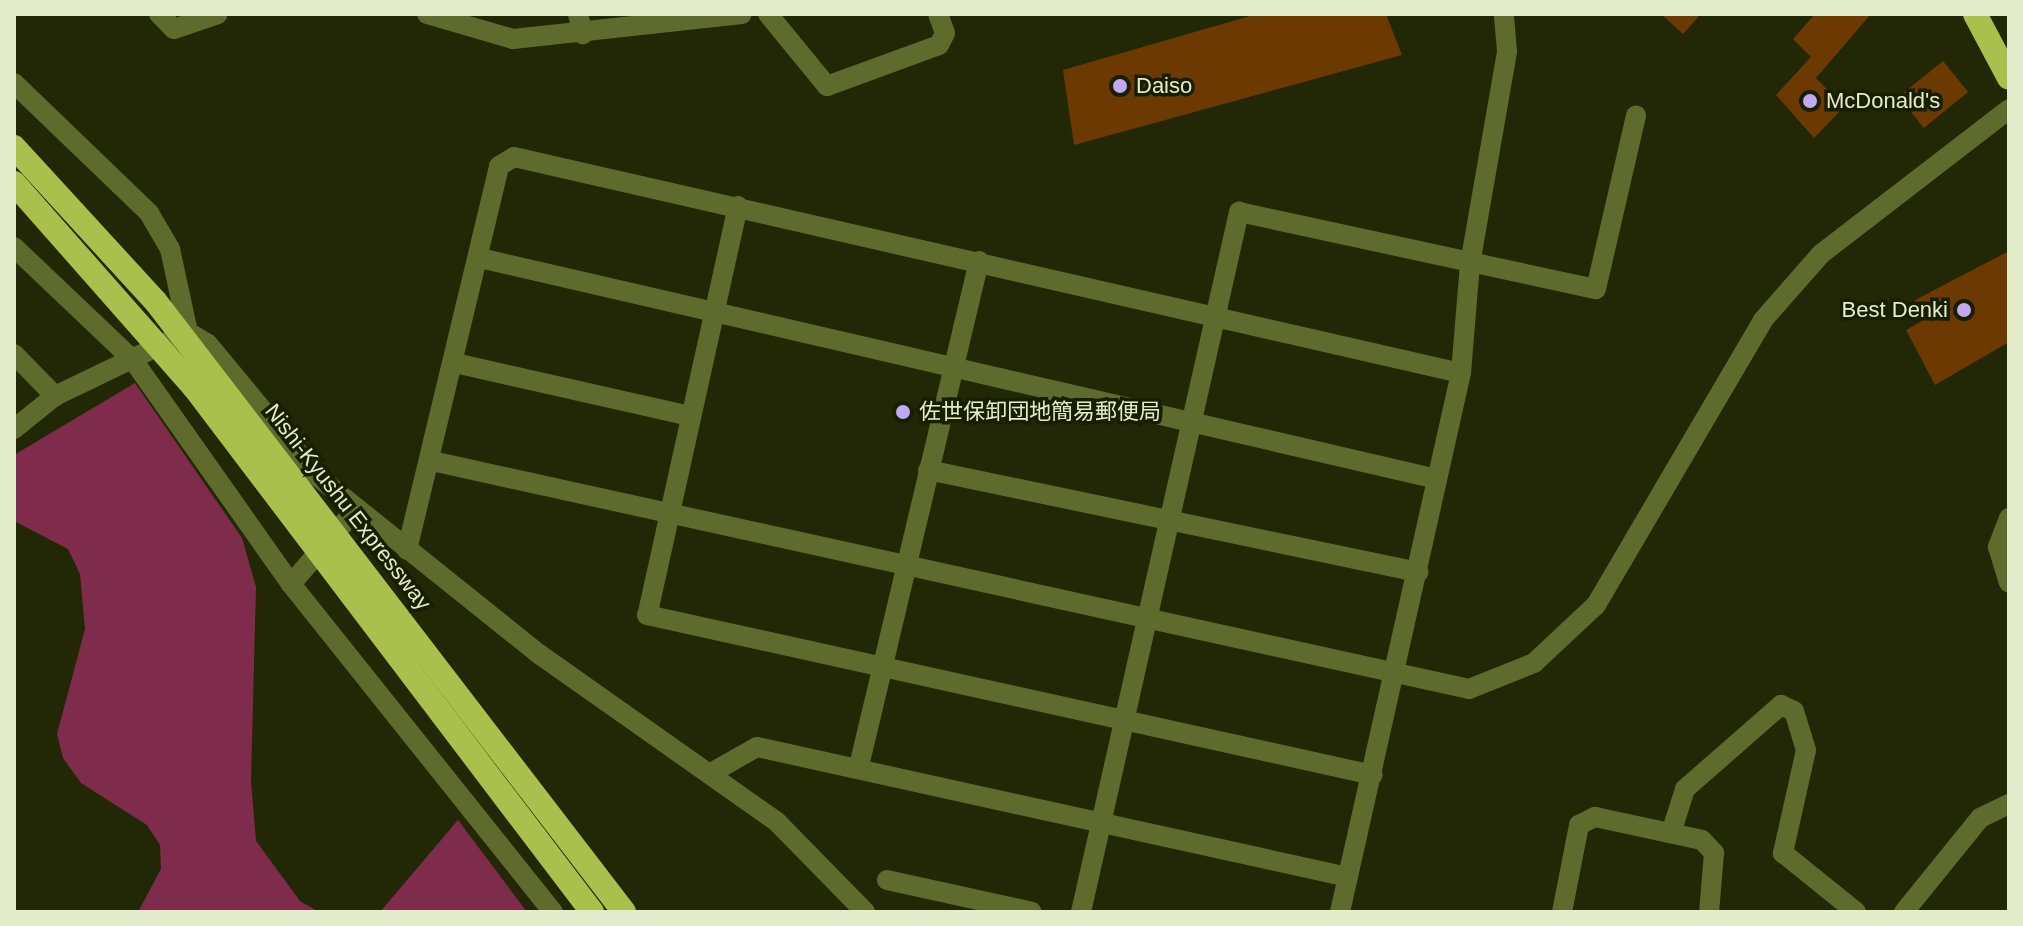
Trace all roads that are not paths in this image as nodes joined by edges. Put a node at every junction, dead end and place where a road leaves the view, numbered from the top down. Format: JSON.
{"nodes":[{"id":1,"x":159,"y":14,"type":"edge"},
{"id":2,"x":218,"y":14,"type":"edge"},
{"id":3,"x":427,"y":14,"type":"edge"},
{"id":4,"x":742,"y":14,"type":"edge"},
{"id":5,"x":768,"y":14,"type":"edge"},
{"id":6,"x":938,"y":14,"type":"edge"},
{"id":7,"x":1504,"y":14,"type":"edge"},
{"id":8,"x":1975,"y":14,"type":"edge"},
{"id":9,"x":581,"y":24,"type":"edge"},
{"id":10,"x":2009,"y":78,"type":"edge"},
{"id":11,"x":14,"y":83,"type":"edge"},
{"id":12,"x":2009,"y":109,"type":"edge"},
{"id":13,"x":1636,"y":116,"type":"dead end"},
{"id":14,"x":14,"y":147,"type":"edge"},
{"id":15,"x":14,"y":183,"type":"edge"},
{"id":16,"x":738,"y":206,"type":"junction"},
{"id":17,"x":14,"y":247,"type":"edge"},
{"id":18,"x":480,"y":258,"type":"junction"},
{"id":19,"x":979,"y":261,"type":"junction"},
{"id":20,"x":1470,"y":264,"type":"junction"},
{"id":21,"x":713,"y":309,"type":"junction"},
{"id":22,"x":1214,"y":312,"type":"junction"},
{"id":23,"x":188,"y":332,"type":"junction"},
{"id":24,"x":14,"y":354,"type":"edge"},
{"id":25,"x":133,"y":360,"type":"junction"},
{"id":26,"x":455,"y":363,"type":"junction"},
{"id":27,"x":954,"y":366,"type":"junction"},
{"id":28,"x":1461,"y":373,"type":"junction"},
{"id":29,"x":55,"y":396,"type":"junction"},
{"id":30,"x":690,"y":416,"type":"junction"},
{"id":31,"x":1190,"y":418,"type":"junction"},
{"id":32,"x":14,"y":429,"type":"edge"},
{"id":33,"x":432,"y":461,"type":"junction"},
{"id":34,"x":928,"y":470,"type":"junction"},
{"id":35,"x":1437,"y":479,"type":"junction"},
{"id":36,"x":355,"y":510,"type":"junction"},
{"id":37,"x":669,"y":514,"type":"junction"},
{"id":38,"x":1168,"y":516,"type":"junction"},
{"id":39,"x":2009,"y":518,"type":"edge"},
{"id":40,"x":407,"y":550,"type":"junction"},
{"id":41,"x":338,"y":555,"type":"junction"},
{"id":42,"x":907,"y":568,"type":"junction"},
{"id":43,"x":1418,"y":572,"type":"junction"},
{"id":44,"x":2009,"y":582,"type":"edge"},
{"id":45,"x":291,"y":584,"type":"junction"},
{"id":46,"x":1144,"y":619,"type":"junction"},
{"id":47,"x":885,"y":667,"type":"junction"},
{"id":48,"x":1397,"y":678,"type":"junction"},
{"id":49,"x":1121,"y":722,"type":"junction"},
{"id":50,"x":859,"y":766,"type":"junction"},
{"id":51,"x":711,"y":773,"type":"junction"},
{"id":52,"x":1373,"y":775,"type":"junction"},
{"id":53,"x":2009,"y":804,"type":"edge"},
{"id":54,"x":1100,"y":822,"type":"junction"},
{"id":55,"x":1671,"y":833,"type":"junction"},
{"id":56,"x":1348,"y":877,"type":"junction"},
{"id":57,"x":887,"y":880,"type":"dead end"},
{"id":58,"x":553,"y":912,"type":"edge"},
{"id":59,"x":592,"y":912,"type":"edge"},
{"id":60,"x":624,"y":912,"type":"edge"},
{"id":61,"x":865,"y":912,"type":"edge"},
{"id":62,"x":1032,"y":912,"type":"edge"},
{"id":63,"x":1081,"y":912,"type":"edge"},
{"id":64,"x":1340,"y":912,"type":"edge"},
{"id":65,"x":1562,"y":912,"type":"edge"},
{"id":66,"x":1709,"y":912,"type":"edge"},
{"id":67,"x":1856,"y":912,"type":"edge"},
{"id":68,"x":1904,"y":912,"type":"edge"}],
"edges":[{"from":1,"to":2,"type":"street"},
{"from":3,"to":9,"type":"street"},
{"from":4,"to":9,"type":"street"},
{"from":5,"to":6,"type":"street"},
{"from":7,"to":20,"type":"street"},
{"from":8,"to":10,"type":"highway"},
{"from":11,"to":23,"type":"street"},
{"from":12,"to":48,"type":"street"},
{"from":13,"to":20,"type":"street"},
{"from":14,"to":41,"type":"highway","name":"Nishi-Kyushu Expressway"},
{"from":15,"to":41,"type":"highway","name":"Nishi-Kyushu Expressway"},
{"from":16,"to":18,"type":"street"},
{"from":16,"to":19,"type":"street"},
{"from":16,"to":21,"type":"street"},
{"from":17,"to":25,"type":"street"},
{"from":18,"to":21,"type":"street"},
{"from":18,"to":26,"type":"street"},
{"from":19,"to":22,"type":"street"},
{"from":19,"to":27,"type":"street"},
{"from":20,"to":22,"type":"street"},
{"from":20,"to":28,"type":"street"},
{"from":21,"to":27,"type":"street"},
{"from":21,"to":30,"type":"street"},
{"from":22,"to":28,"type":"street"},
{"from":22,"to":31,"type":"street"},
{"from":23,"to":25,"type":"street"},
{"from":23,"to":36,"type":"street"},
{"from":24,"to":29,"type":"street"},
{"from":25,"to":29,"type":"street"},
{"from":25,"to":45,"type":"street"},
{"from":26,"to":30,"type":"street"},
{"from":26,"to":33,"type":"street"},
{"from":27,"to":31,"type":"street"},
{"from":27,"to":34,"type":"street"},
{"from":28,"to":35,"type":"street"},
{"from":29,"to":32,"type":"street"},
{"from":30,"to":37,"type":"street"},
{"from":31,"to":35,"type":"street"},
{"from":31,"to":38,"type":"street"},
{"from":33,"to":37,"type":"street"},
{"from":33,"to":40,"type":"street"},
{"from":34,"to":38,"type":"street"},
{"from":34,"to":42,"type":"street"},
{"from":35,"to":43,"type":"street"},
{"from":36,"to":40,"type":"street"},
{"from":36,"to":45,"type":"street"},
{"from":37,"to":42,"type":"street"},
{"from":37,"to":47,"type":"street"},
{"from":38,"to":43,"type":"street"},
{"from":38,"to":46,"type":"street"},
{"from":39,"to":44,"type":"street"},
{"from":40,"to":51,"type":"street"},
{"from":41,"to":59,"type":"highway","name":"Nishi-Kyushu Expressway"},
{"from":41,"to":60,"type":"highway","name":"Nishi-Kyushu Expressway"},
{"from":42,"to":46,"type":"street"},
{"from":42,"to":47,"type":"street"},
{"from":43,"to":48,"type":"street"},
{"from":45,"to":58,"type":"street"},
{"from":46,"to":48,"type":"street"},
{"from":46,"to":49,"type":"street"},
{"from":47,"to":49,"type":"street"},
{"from":47,"to":50,"type":"street"},
{"from":48,"to":52,"type":"street"},
{"from":49,"to":52,"type":"street"},
{"from":49,"to":54,"type":"street"},
{"from":50,"to":51,"type":"street"},
{"from":50,"to":54,"type":"street"},
{"from":51,"to":61,"type":"street"},
{"from":52,"to":56,"type":"street"},
{"from":53,"to":68,"type":"street"},
{"from":54,"to":56,"type":"street"},
{"from":54,"to":63,"type":"street"},
{"from":55,"to":65,"type":"street"},
{"from":55,"to":66,"type":"street"},
{"from":55,"to":67,"type":"street"},
{"from":56,"to":64,"type":"street"},
{"from":57,"to":62,"type":"street"}]}
